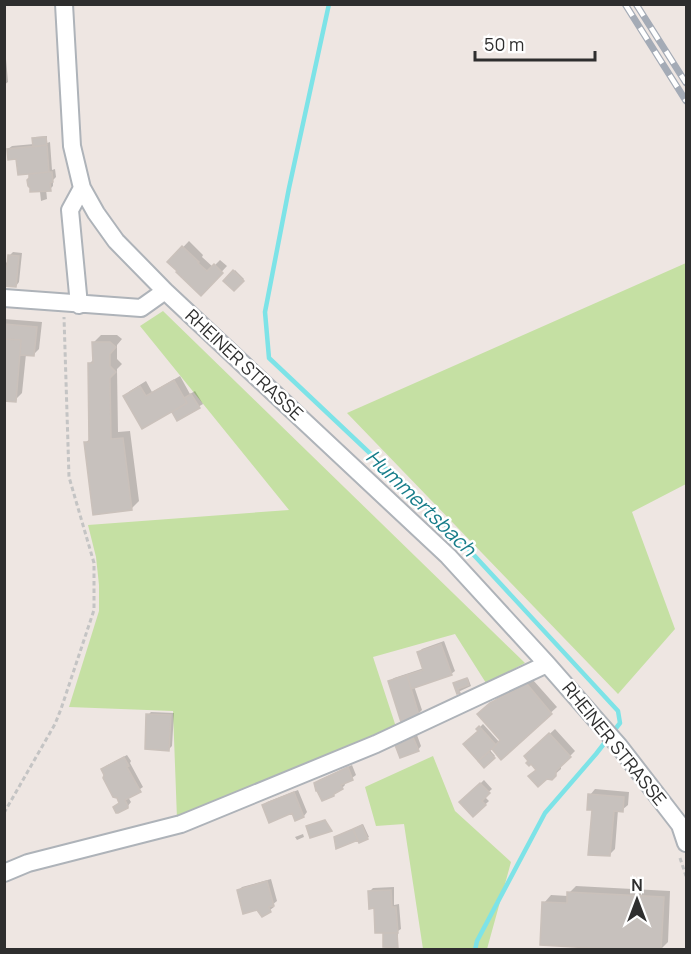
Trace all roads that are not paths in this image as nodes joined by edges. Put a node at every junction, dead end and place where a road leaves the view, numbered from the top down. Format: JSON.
{"nodes":[{"id":1,"x":64,"y":4,"type":"edge"},
{"id":2,"x":82,"y":188,"type":"junction"},
{"id":3,"x":165,"y":291,"type":"junction"},
{"id":4,"x":4,"y":298,"type":"edge"},
{"id":5,"x":71,"y":304,"type":"junction"},
{"id":6,"x":548,"y":664,"type":"junction"},
{"id":7,"x":683,"y":823,"type":"edge"},
{"id":8,"x":687,"y":843,"type":"edge"},
{"id":9,"x":4,"y":873,"type":"edge"}],
"edges":[{"from":1,"to":2,"type":"street","name":"RHEINER STRASSE"},
{"from":2,"to":3,"type":"street","name":"RHEINER STRASSE"},
{"from":2,"to":5,"type":"street"},
{"from":3,"to":5,"type":"street"},
{"from":3,"to":6,"type":"street","name":"RHEINER STRASSE"},
{"from":4,"to":5,"type":"street"},
{"from":6,"to":7,"type":"street","name":"RHEINER STRASSE"},
{"from":6,"to":9,"type":"street"},
{"from":7,"to":8,"type":"street","name":"RHEINER STRASSE"}]}
